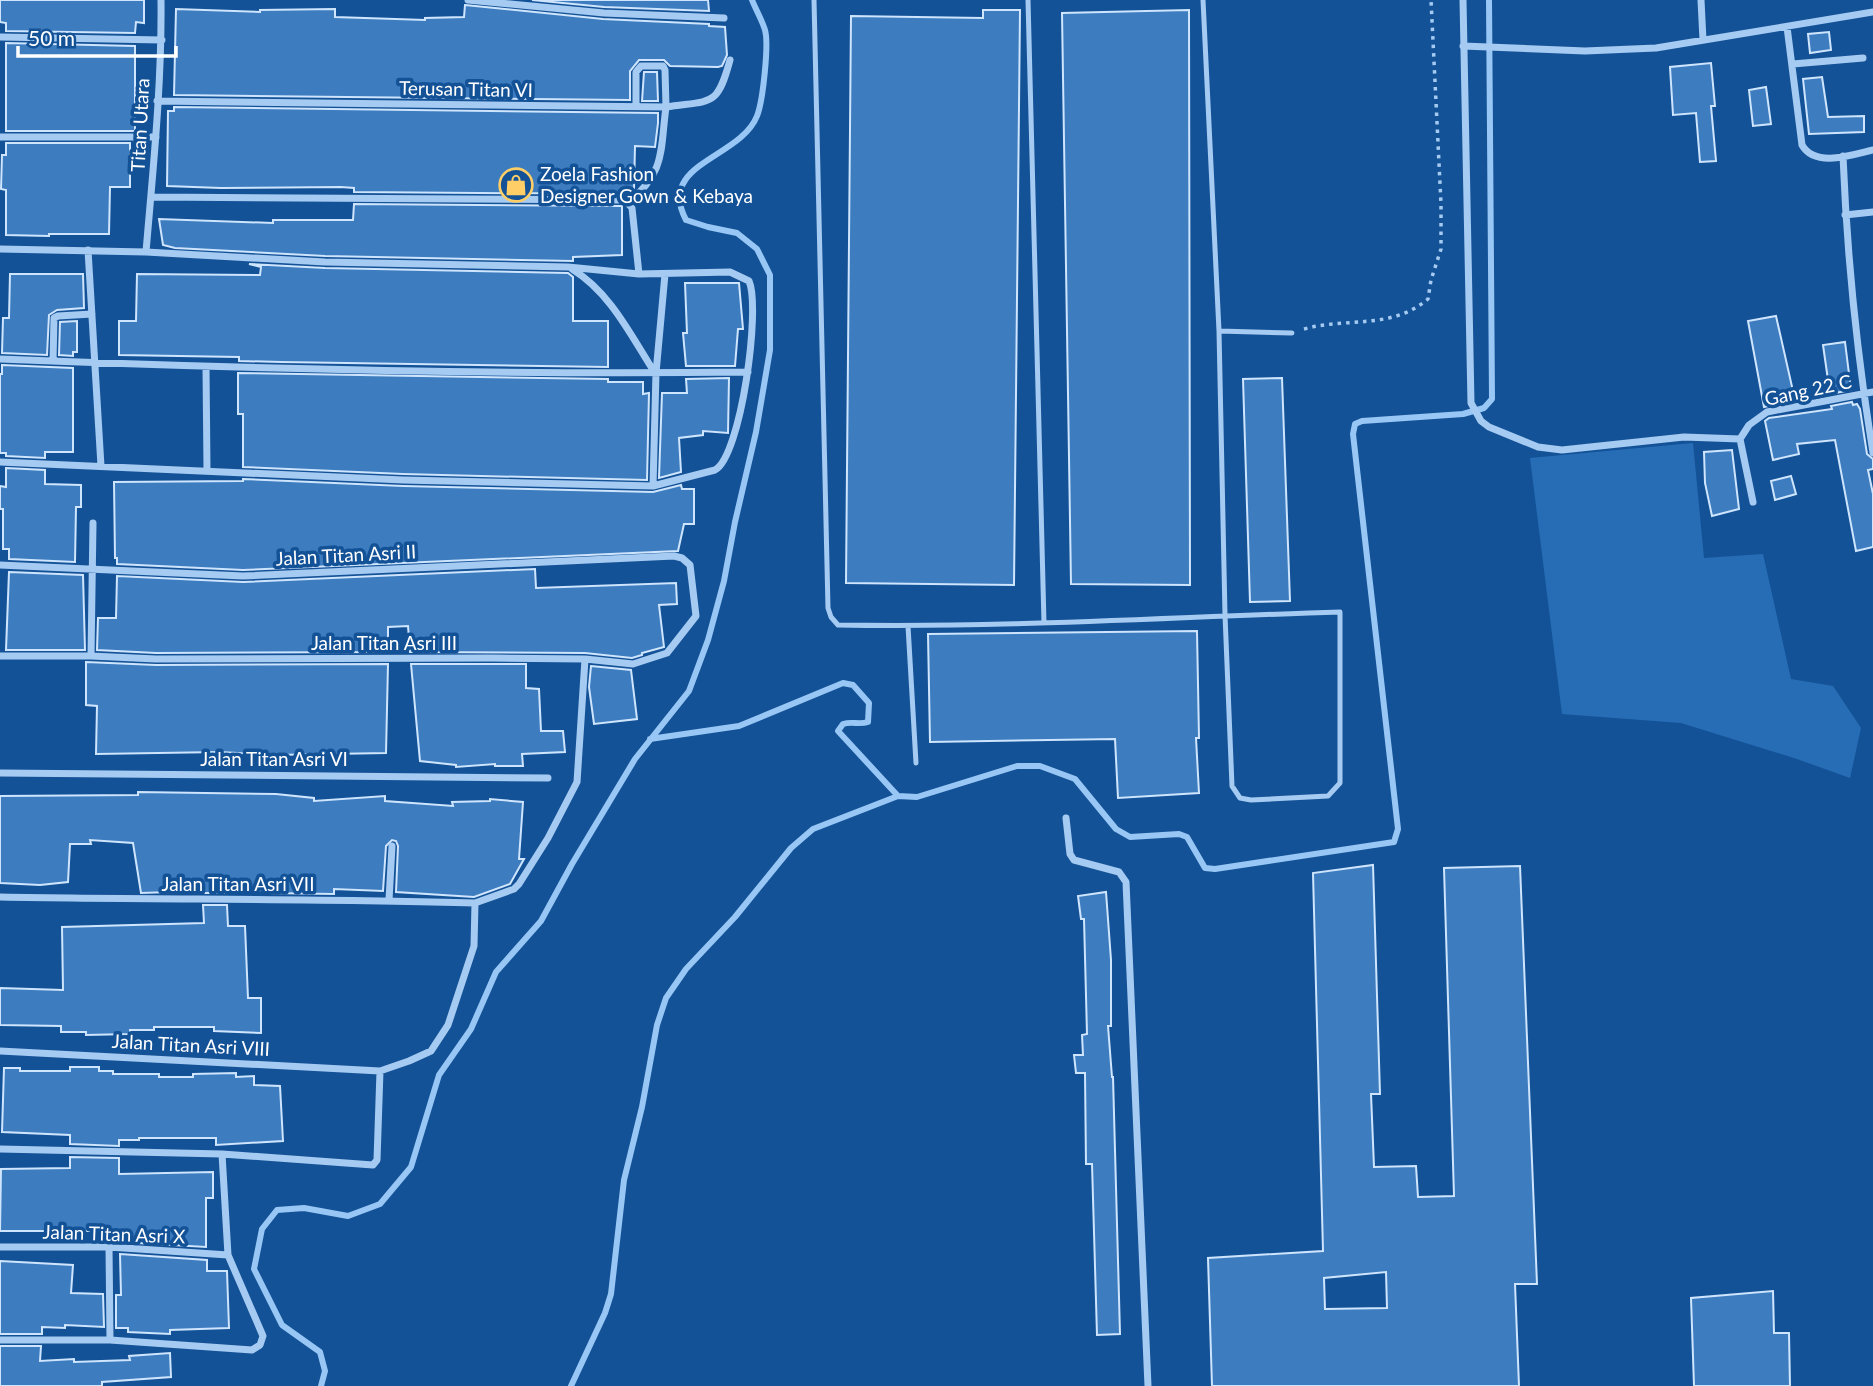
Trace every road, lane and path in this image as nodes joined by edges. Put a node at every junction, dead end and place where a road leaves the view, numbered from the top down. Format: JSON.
{"nodes":[{"id":1,"x":161,"y":0,"type":"edge"},
{"id":2,"x":468,"y":0,"type":"edge"},
{"id":3,"x":814,"y":0,"type":"edge"},
{"id":4,"x":1028,"y":0,"type":"edge"},
{"id":5,"x":1203,"y":0,"type":"edge"},
{"id":6,"x":1431,"y":0,"type":"edge"},
{"id":7,"x":1463,"y":0,"type":"edge"},
{"id":8,"x":1701,"y":0,"type":"edge"},
{"id":9,"x":1873,"y":12,"type":"edge"},
{"id":10,"x":724,"y":18,"type":"dead end"},
{"id":11,"x":1787,"y":27,"type":"junction"},
{"id":12,"x":0,"y":37,"type":"edge"},
{"id":13,"x":162,"y":40,"type":"junction"},
{"id":14,"x":1703,"y":40,"type":"junction"},
{"id":15,"x":1463,"y":46,"type":"junction"},
{"id":16,"x":1863,"y":58,"type":"dead end"},
{"id":17,"x":730,"y":60,"type":"dead end"},
{"id":18,"x":1793,"y":64,"type":"junction"},
{"id":19,"x":157,"y":101,"type":"junction"},
{"id":20,"x":636,"y":106,"type":"junction"},
{"id":21,"x":666,"y":107,"type":"junction"},
{"id":22,"x":0,"y":137,"type":"edge"},
{"id":23,"x":156,"y":137,"type":"junction"},
{"id":24,"x":1873,"y":150,"type":"edge"},
{"id":25,"x":1843,"y":156,"type":"junction"},
{"id":26,"x":152,"y":197,"type":"junction"},
{"id":27,"x":629,"y":202,"type":"junction"},
{"id":28,"x":1873,"y":212,"type":"edge"},
{"id":29,"x":1845,"y":215,"type":"junction"},
{"id":30,"x":0,"y":249,"type":"edge"},
{"id":31,"x":88,"y":250,"type":"junction"},
{"id":32,"x":146,"y":252,"type":"junction"},
{"id":33,"x":568,"y":267,"type":"junction"},
{"id":34,"x":639,"y":274,"type":"junction"},
{"id":35,"x":665,"y":274,"type":"junction"},
{"id":36,"x":92,"y":314,"type":"junction"},
{"id":37,"x":1219,"y":331,"type":"junction"},
{"id":38,"x":1292,"y":333,"type":"joint"},
{"id":39,"x":0,"y":359,"type":"edge"},
{"id":40,"x":53,"y":361,"type":"junction"},
{"id":41,"x":95,"y":363,"type":"junction"},
{"id":42,"x":206,"y":367,"type":"junction"},
{"id":43,"x":748,"y":372,"type":"junction"},
{"id":44,"x":656,"y":373,"type":"junction"},
{"id":45,"x":1873,"y":392,"type":"edge"},
{"id":46,"x":1864,"y":395,"type":"junction"},
{"id":47,"x":1740,"y":439,"type":"junction"},
{"id":48,"x":1873,"y":453,"type":"edge"},
{"id":49,"x":0,"y":462,"type":"edge"},
{"id":50,"x":101,"y":466,"type":"junction"},
{"id":51,"x":207,"y":470,"type":"junction"},
{"id":52,"x":653,"y":485,"type":"junction"},
{"id":53,"x":1753,"y":502,"type":"dead end"},
{"id":54,"x":93,"y":523,"type":"dead end"},
{"id":55,"x":0,"y":565,"type":"edge"},
{"id":56,"x":690,"y":565,"type":"joint"},
{"id":57,"x":93,"y":569,"type":"junction"},
{"id":58,"x":1225,"y":615,"type":"junction"},
{"id":59,"x":1044,"y":623,"type":"junction"},
{"id":60,"x":908,"y":626,"type":"junction"},
{"id":61,"x":0,"y":656,"type":"edge"},
{"id":62,"x":91,"y":656,"type":"junction"},
{"id":63,"x":585,"y":659,"type":"junction"},
{"id":64,"x":916,"y":763,"type":"dead end"},
{"id":65,"x":0,"y":773,"type":"edge"},
{"id":66,"x":548,"y":778,"type":"dead end"},
{"id":67,"x":1066,"y":818,"type":"dead end"},
{"id":68,"x":392,"y":846,"type":"dead end"},
{"id":69,"x":0,"y":897,"type":"edge"},
{"id":70,"x":389,"y":900,"type":"junction"},
{"id":71,"x":475,"y":903,"type":"junction"},
{"id":72,"x":0,"y":1051,"type":"edge"},
{"id":73,"x":380,"y":1071,"type":"junction"},
{"id":74,"x":0,"y":1149,"type":"edge"},
{"id":75,"x":222,"y":1154,"type":"junction"},
{"id":76,"x":0,"y":1247,"type":"edge"},
{"id":77,"x":109,"y":1247,"type":"junction"},
{"id":78,"x":228,"y":1255,"type":"junction"},
{"id":79,"x":0,"y":1340,"type":"edge"},
{"id":80,"x":110,"y":1340,"type":"junction"},
{"id":81,"x":1148,"y":1386,"type":"edge"}],
"edges":[{"from":1,"to":13,"type":"street","name":"Titan Utara"},
{"from":2,"to":10,"type":"street"},
{"from":3,"to":60,"type":"lane"},
{"from":4,"to":59,"type":"lane"},
{"from":5,"to":37,"type":"lane"},
{"from":6,"to":38,"type":"path"},
{"from":7,"to":15,"type":"street"},
{"from":8,"to":14,"type":"street"},
{"from":9,"to":11,"type":"street"},
{"from":11,"to":14,"type":"street"},
{"from":11,"to":18,"type":"street"},
{"from":12,"to":13,"type":"street"},
{"from":13,"to":19,"type":"street","name":"Titan Utara"},
{"from":14,"to":15,"type":"street"},
{"from":15,"to":47,"type":"street"},
{"from":16,"to":18,"type":"street"},
{"from":17,"to":21,"type":"street","name":"Terusan Titan VI"},
{"from":18,"to":25,"type":"street"},
{"from":19,"to":20,"type":"street","name":"Terusan Titan VI"},
{"from":19,"to":23,"type":"street","name":"Titan Utara"},
{"from":20,"to":21,"type":"street","name":"Terusan Titan VI"},
{"from":20,"to":21,"type":"street"},
{"from":21,"to":27,"type":"street"},
{"from":22,"to":23,"type":"street"},
{"from":23,"to":26,"type":"street","name":"Titan Utara"},
{"from":24,"to":25,"type":"street"},
{"from":25,"to":29,"type":"street"},
{"from":26,"to":27,"type":"street"},
{"from":26,"to":32,"type":"street","name":"Titan Utara"},
{"from":27,"to":34,"type":"street"},
{"from":28,"to":29,"type":"street"},
{"from":29,"to":46,"type":"street"},
{"from":30,"to":31,"type":"street"},
{"from":31,"to":32,"type":"street"},
{"from":31,"to":36,"type":"street"},
{"from":32,"to":33,"type":"street"},
{"from":33,"to":34,"type":"street"},
{"from":33,"to":44,"type":"street"},
{"from":34,"to":35,"type":"street"},
{"from":35,"to":43,"type":"street"},
{"from":35,"to":44,"type":"street"},
{"from":36,"to":40,"type":"street"},
{"from":36,"to":41,"type":"street"},
{"from":37,"to":38,"type":"lane"},
{"from":37,"to":58,"type":"lane"},
{"from":39,"to":40,"type":"street"},
{"from":40,"to":41,"type":"street"},
{"from":41,"to":42,"type":"street"},
{"from":41,"to":50,"type":"street"},
{"from":42,"to":44,"type":"street"},
{"from":42,"to":51,"type":"street"},
{"from":43,"to":44,"type":"street"},
{"from":43,"to":52,"type":"street"},
{"from":44,"to":52,"type":"street"},
{"from":45,"to":46,"type":"street","name":"Gang 22 C"},
{"from":46,"to":47,"type":"street","name":"Gang 22 C"},
{"from":46,"to":48,"type":"street"},
{"from":47,"to":53,"type":"street"},
{"from":49,"to":50,"type":"street"},
{"from":50,"to":51,"type":"street"},
{"from":51,"to":52,"type":"street"},
{"from":54,"to":57,"type":"street"},
{"from":55,"to":57,"type":"street","name":"Jalan Titan Asri II"},
{"from":56,"to":57,"type":"street","name":"Jalan Titan Asri II"},
{"from":56,"to":63,"type":"street","name":"Jalan Titan Asri III"},
{"from":57,"to":62,"type":"street"},
{"from":58,"to":58,"type":"lane"},
{"from":58,"to":59,"type":"lane"},
{"from":59,"to":60,"type":"lane"},
{"from":60,"to":64,"type":"lane"},
{"from":61,"to":62,"type":"street","name":"Jalan Titan Asri III"},
{"from":62,"to":63,"type":"street","name":"Jalan Titan Asri III"},
{"from":63,"to":71,"type":"street"},
{"from":65,"to":66,"type":"street","name":"Jalan Titan Asri VI"},
{"from":67,"to":81,"type":"street"},
{"from":68,"to":70,"type":"street"},
{"from":69,"to":70,"type":"street","name":"Jalan Titan Asri VII"},
{"from":70,"to":71,"type":"street","name":"Jalan Titan Asri VII"},
{"from":71,"to":73,"type":"street"},
{"from":72,"to":73,"type":"street","name":"Jalan Titan Asri VIII"},
{"from":73,"to":75,"type":"street"},
{"from":74,"to":75,"type":"street"},
{"from":75,"to":78,"type":"street"},
{"from":76,"to":77,"type":"street","name":"Jalan Titan Asri X"},
{"from":77,"to":78,"type":"street","name":"Jalan Titan Asri X"},
{"from":77,"to":80,"type":"street"},
{"from":78,"to":80,"type":"street"},
{"from":79,"to":80,"type":"street"}]}
